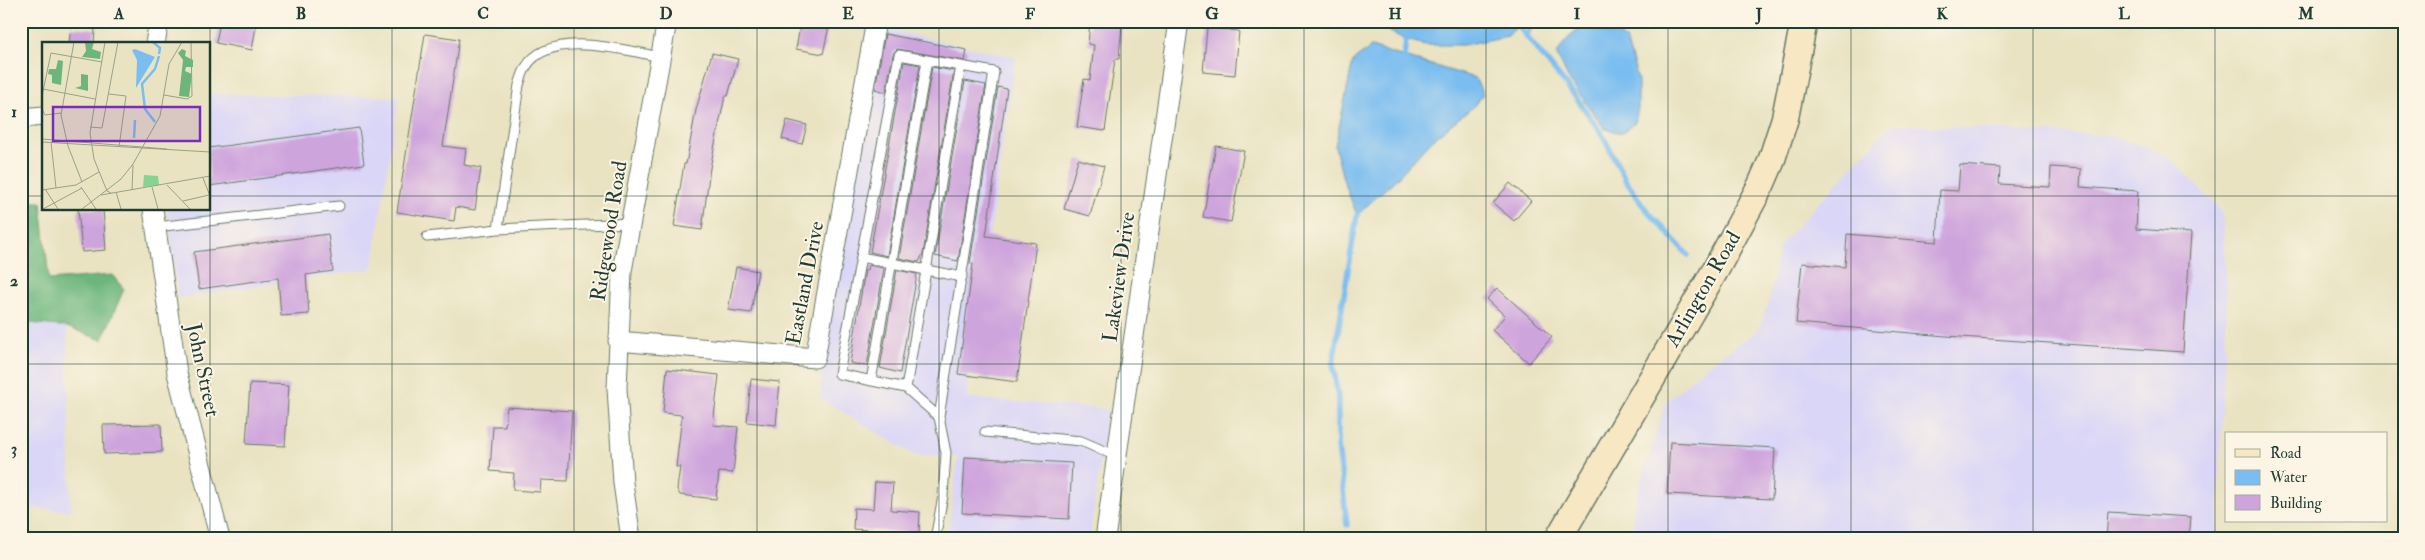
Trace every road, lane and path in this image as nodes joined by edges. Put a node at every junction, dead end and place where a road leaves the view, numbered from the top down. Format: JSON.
{"nodes":[{"id":1,"x":159,"y":21,"type":"edge"},
{"id":2,"x":667,"y":21,"type":"edge"},
{"id":3,"x":876,"y":21,"type":"edge"},
{"id":4,"x":1179,"y":21,"type":"edge"},
{"id":5,"x":1804,"y":21,"type":"edge"},
{"id":6,"x":155,"y":42,"type":"edge"},
{"id":7,"x":662,"y":57,"type":"junction"},
{"id":8,"x":927,"y":60,"type":"junction"},
{"id":9,"x":960,"y":66,"type":"junction"},
{"id":10,"x":42,"y":116,"type":"edge"},
{"id":11,"x":21,"y":118,"type":"edge"},
{"id":12,"x":339,"y":206,"type":"dead end"},
{"id":13,"x":154,"y":218,"type":"edge"},
{"id":14,"x":631,"y":223,"type":"junction"},
{"id":15,"x":498,"y":229,"type":"junction"},
{"id":16,"x":427,"y":236,"type":"dead end"},
{"id":17,"x":861,"y":257,"type":"junction"},
{"id":18,"x":892,"y":263,"type":"junction"},
{"id":19,"x":926,"y":270,"type":"junction"},
{"id":20,"x":962,"y":277,"type":"junction"},
{"id":21,"x":618,"y":341,"type":"junction"},
{"id":22,"x":871,"y":381,"type":"junction"},
{"id":23,"x":906,"y":388,"type":"junction"},
{"id":24,"x":939,"y":417,"type":"junction"},
{"id":25,"x":985,"y":432,"type":"dead end"},
{"id":26,"x":1116,"y":456,"type":"junction"},
{"id":27,"x":220,"y":539,"type":"edge"},
{"id":28,"x":631,"y":539,"type":"edge"},
{"id":29,"x":935,"y":539,"type":"edge"},
{"id":30,"x":1105,"y":539,"type":"edge"},
{"id":31,"x":1558,"y":539,"type":"edge"}],
"edges":[{"from":1,"to":6,"type":"street"},
{"from":2,"to":7,"type":"street","name":"Ridgewood Road"},
{"from":3,"to":21,"type":"street","name":"Eastland Drive"},
{"from":4,"to":26,"type":"street","name":"Lakeview Drive"},
{"from":5,"to":31,"type":"main road","name":"Arlington Road"},
{"from":7,"to":14,"type":"street","name":"Ridgewood Road"},
{"from":7,"to":15,"type":"lane"},
{"from":8,"to":9,"type":"lane"},
{"from":8,"to":17,"type":"lane"},
{"from":8,"to":18,"type":"lane"},
{"from":9,"to":19,"type":"lane"},
{"from":9,"to":20,"type":"lane"},
{"from":10,"to":11,"type":"street"},
{"from":12,"to":13,"type":"lane"},
{"from":13,"to":27,"type":"street","name":"John Street"},
{"from":14,"to":15,"type":"lane"},
{"from":14,"to":21,"type":"street","name":"Ridgewood Road"},
{"from":15,"to":16,"type":"lane"},
{"from":17,"to":18,"type":"lane"},
{"from":17,"to":22,"type":"lane"},
{"from":18,"to":19,"type":"lane"},
{"from":18,"to":22,"type":"lane"},
{"from":19,"to":20,"type":"lane"},
{"from":19,"to":23,"type":"lane"},
{"from":20,"to":24,"type":"lane"},
{"from":21,"to":28,"type":"street","name":"Ridgewood Road"},
{"from":22,"to":23,"type":"lane"},
{"from":23,"to":24,"type":"lane"},
{"from":24,"to":29,"type":"lane"},
{"from":25,"to":26,"type":"lane"},
{"from":26,"to":30,"type":"street","name":"Lakeview Drive"}]}
